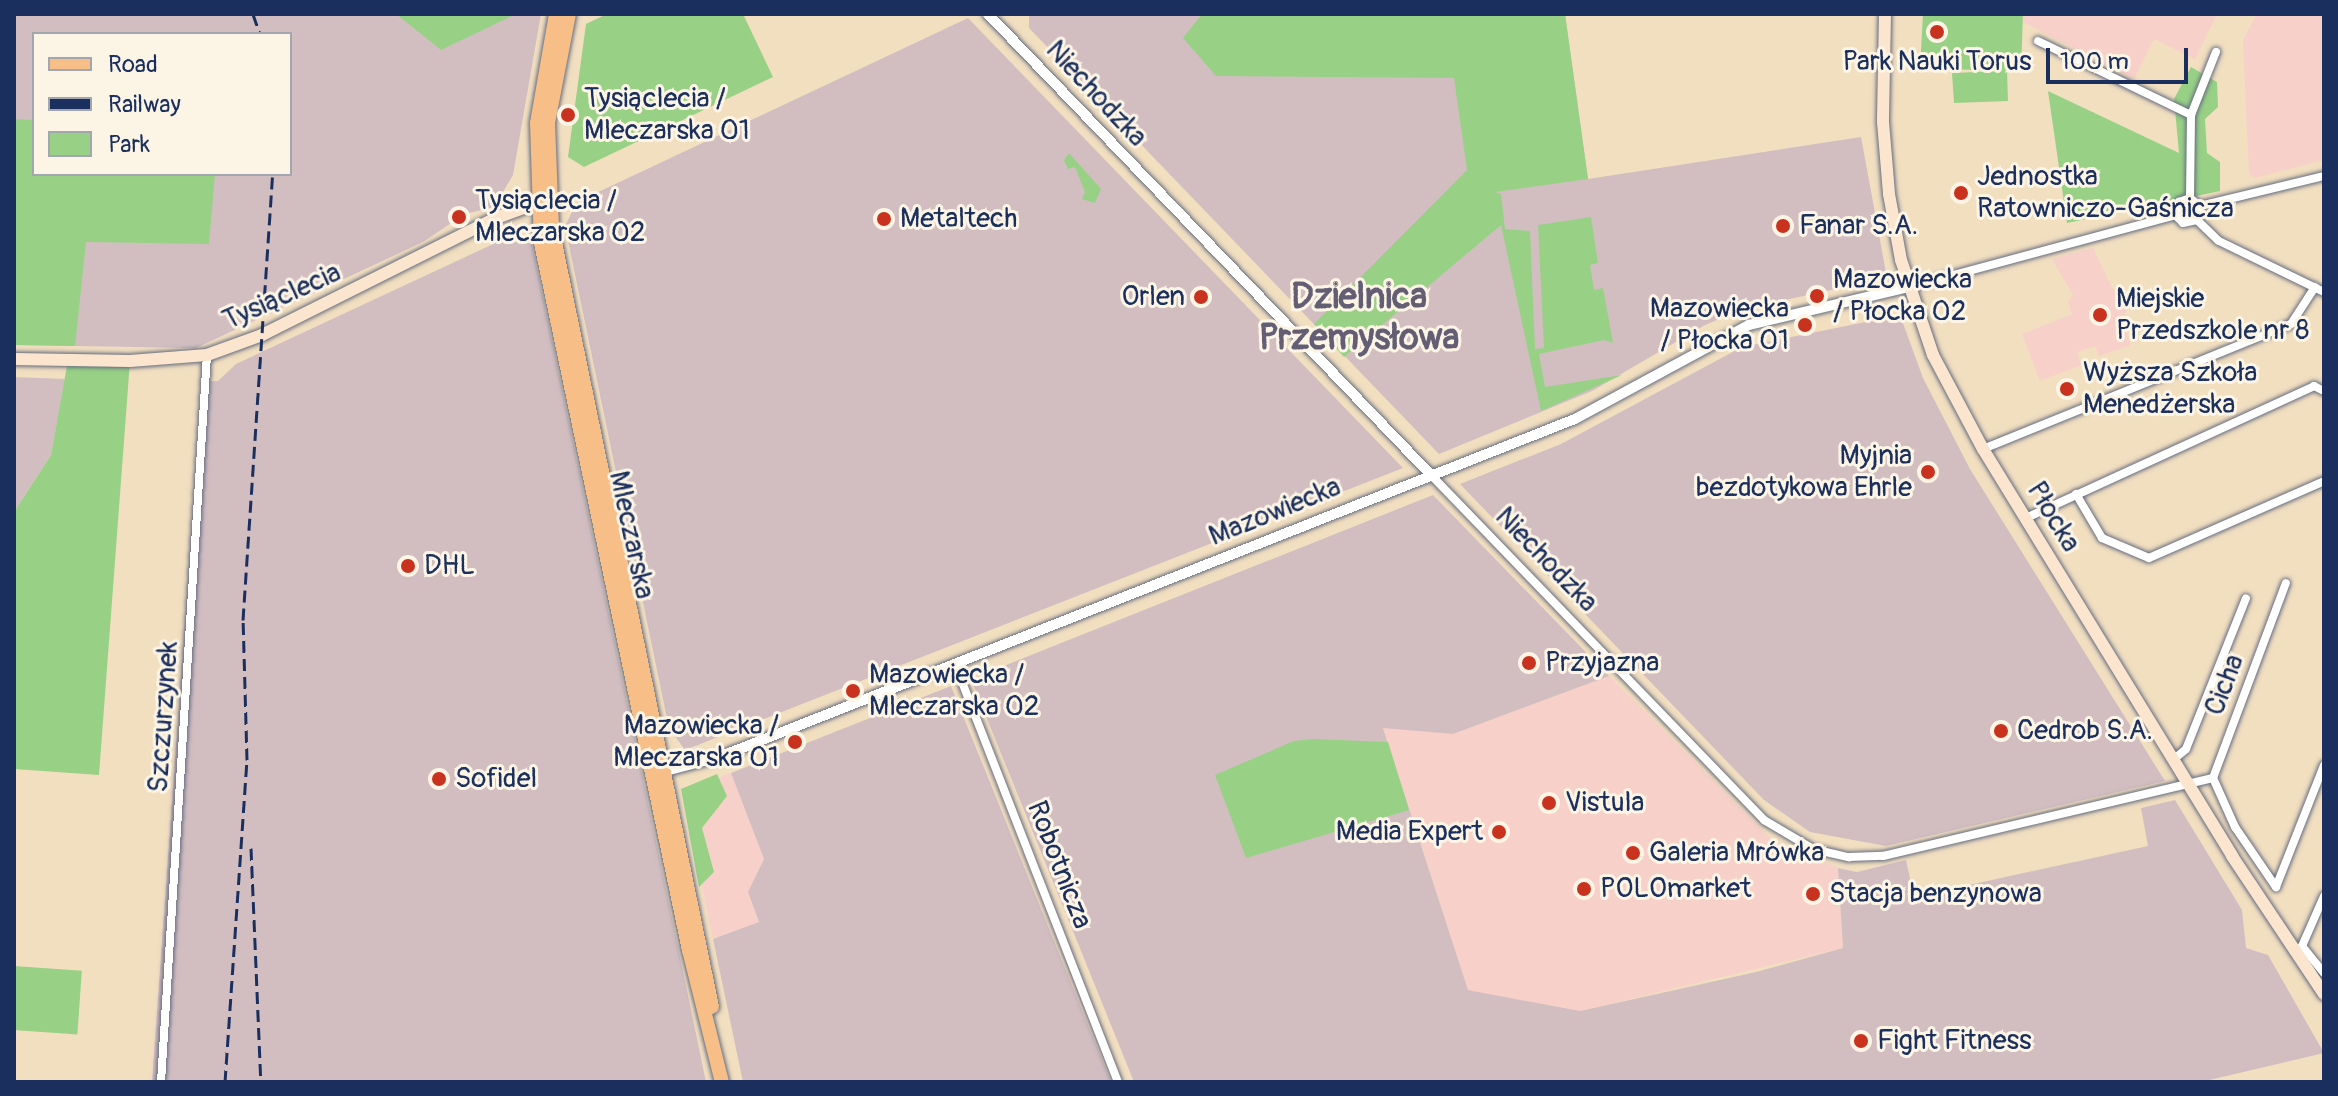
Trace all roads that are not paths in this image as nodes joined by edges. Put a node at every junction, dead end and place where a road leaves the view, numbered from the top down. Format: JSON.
{"nodes":[{"id":1,"x":556,"y":14,"type":"edge"},
{"id":2,"x":569,"y":14,"type":"edge"},
{"id":3,"x":988,"y":14,"type":"edge"},
{"id":4,"x":1885,"y":14,"type":"edge"},
{"id":5,"x":2038,"y":41,"type":"dead end"},
{"id":6,"x":2216,"y":52,"type":"dead end"},
{"id":7,"x":2191,"y":115,"type":"junction"},
{"id":8,"x":2324,"y":176,"type":"edge"},
{"id":9,"x":2190,"y":198,"type":"junction"},
{"id":10,"x":543,"y":200,"type":"junction"},
{"id":11,"x":2200,"y":206,"type":"junction"},
{"id":12,"x":2175,"y":215,"type":"junction"},
{"id":13,"x":2197,"y":220,"type":"junction"},
{"id":14,"x":1909,"y":287,"type":"junction"},
{"id":15,"x":2315,"y":287,"type":"junction"},
{"id":16,"x":2324,"y":292,"type":"edge"},
{"id":17,"x":207,"y":355,"type":"junction"},
{"id":18,"x":14,"y":359,"type":"edge"},
{"id":19,"x":2324,"y":391,"type":"edge"},
{"id":20,"x":1983,"y":449,"type":"junction"},
{"id":21,"x":1432,"y":476,"type":"junction"},
{"id":22,"x":2324,"y":481,"type":"edge"},
{"id":23,"x":2076,"y":494,"type":"junction"},
{"id":24,"x":2026,"y":518,"type":"junction"},
{"id":25,"x":2286,"y":583,"type":"dead end"},
{"id":26,"x":2246,"y":598,"type":"dead end"},
{"id":27,"x":955,"y":664,"type":"junction"},
{"id":28,"x":2173,"y":760,"type":"junction"},
{"id":29,"x":2324,"y":765,"type":"edge"},
{"id":30,"x":659,"y":773,"type":"junction"},
{"id":31,"x":2213,"y":778,"type":"junction"},
{"id":32,"x":2189,"y":787,"type":"junction"},
{"id":33,"x":2324,"y":896,"type":"edge"},
{"id":34,"x":2324,"y":973,"type":"edge"},
{"id":35,"x":2324,"y":994,"type":"edge"},
{"id":36,"x":161,"y":1082,"type":"edge"},
{"id":37,"x":722,"y":1082,"type":"edge"},
{"id":38,"x":1118,"y":1082,"type":"edge"}],
"edges":[{"from":1,"to":10,"type":"main road","name":"Mleczarska"},
{"from":2,"to":10,"type":"main road","name":"Mleczarska"},
{"from":3,"to":21,"type":"street","name":"Niechodzka"},
{"from":4,"to":14,"type":"main road","name":"Płocka"},
{"from":5,"to":7,"type":"street"},
{"from":6,"to":7,"type":"street"},
{"from":7,"to":9,"type":"street"},
{"from":8,"to":11,"type":"street"},
{"from":9,"to":11,"type":"street"},
{"from":9,"to":12,"type":"street"},
{"from":10,"to":17,"type":"main road","name":"Tysiąclecia"},
{"from":10,"to":30,"type":"main road","name":"Mleczarska"},
{"from":11,"to":13,"type":"street"},
{"from":12,"to":13,"type":"street"},
{"from":12,"to":14,"type":"street"},
{"from":13,"to":15,"type":"street"},
{"from":14,"to":20,"type":"main road","name":"Płocka"},
{"from":14,"to":21,"type":"street","name":"Mazowiecka"},
{"from":15,"to":16,"type":"street"},
{"from":15,"to":20,"type":"street"},
{"from":17,"to":18,"type":"main road","name":"Tysiąclecia"},
{"from":17,"to":36,"type":"street","name":"Szczurzynek"},
{"from":19,"to":23,"type":"street"},
{"from":20,"to":24,"type":"main road","name":"Płocka"},
{"from":21,"to":27,"type":"street","name":"Mazowiecka"},
{"from":21,"to":32,"type":"street","name":"Niechodzka"},
{"from":22,"to":23,"type":"street"},
{"from":23,"to":24,"type":"street"},
{"from":24,"to":28,"type":"main road","name":"Płocka"},
{"from":25,"to":31,"type":"street","name":"Cicha"},
{"from":26,"to":28,"type":"street"},
{"from":27,"to":30,"type":"street","name":"Mazowiecka"},
{"from":27,"to":38,"type":"street","name":"Robotnicza"},
{"from":28,"to":32,"type":"main road","name":"Płocka"},
{"from":29,"to":31,"type":"street"},
{"from":30,"to":37,"type":"main road","name":"Mleczarska"},
{"from":31,"to":32,"type":"street"},
{"from":32,"to":35,"type":"main road","name":"Płocka"},
{"from":33,"to":34,"type":"street"}]}
